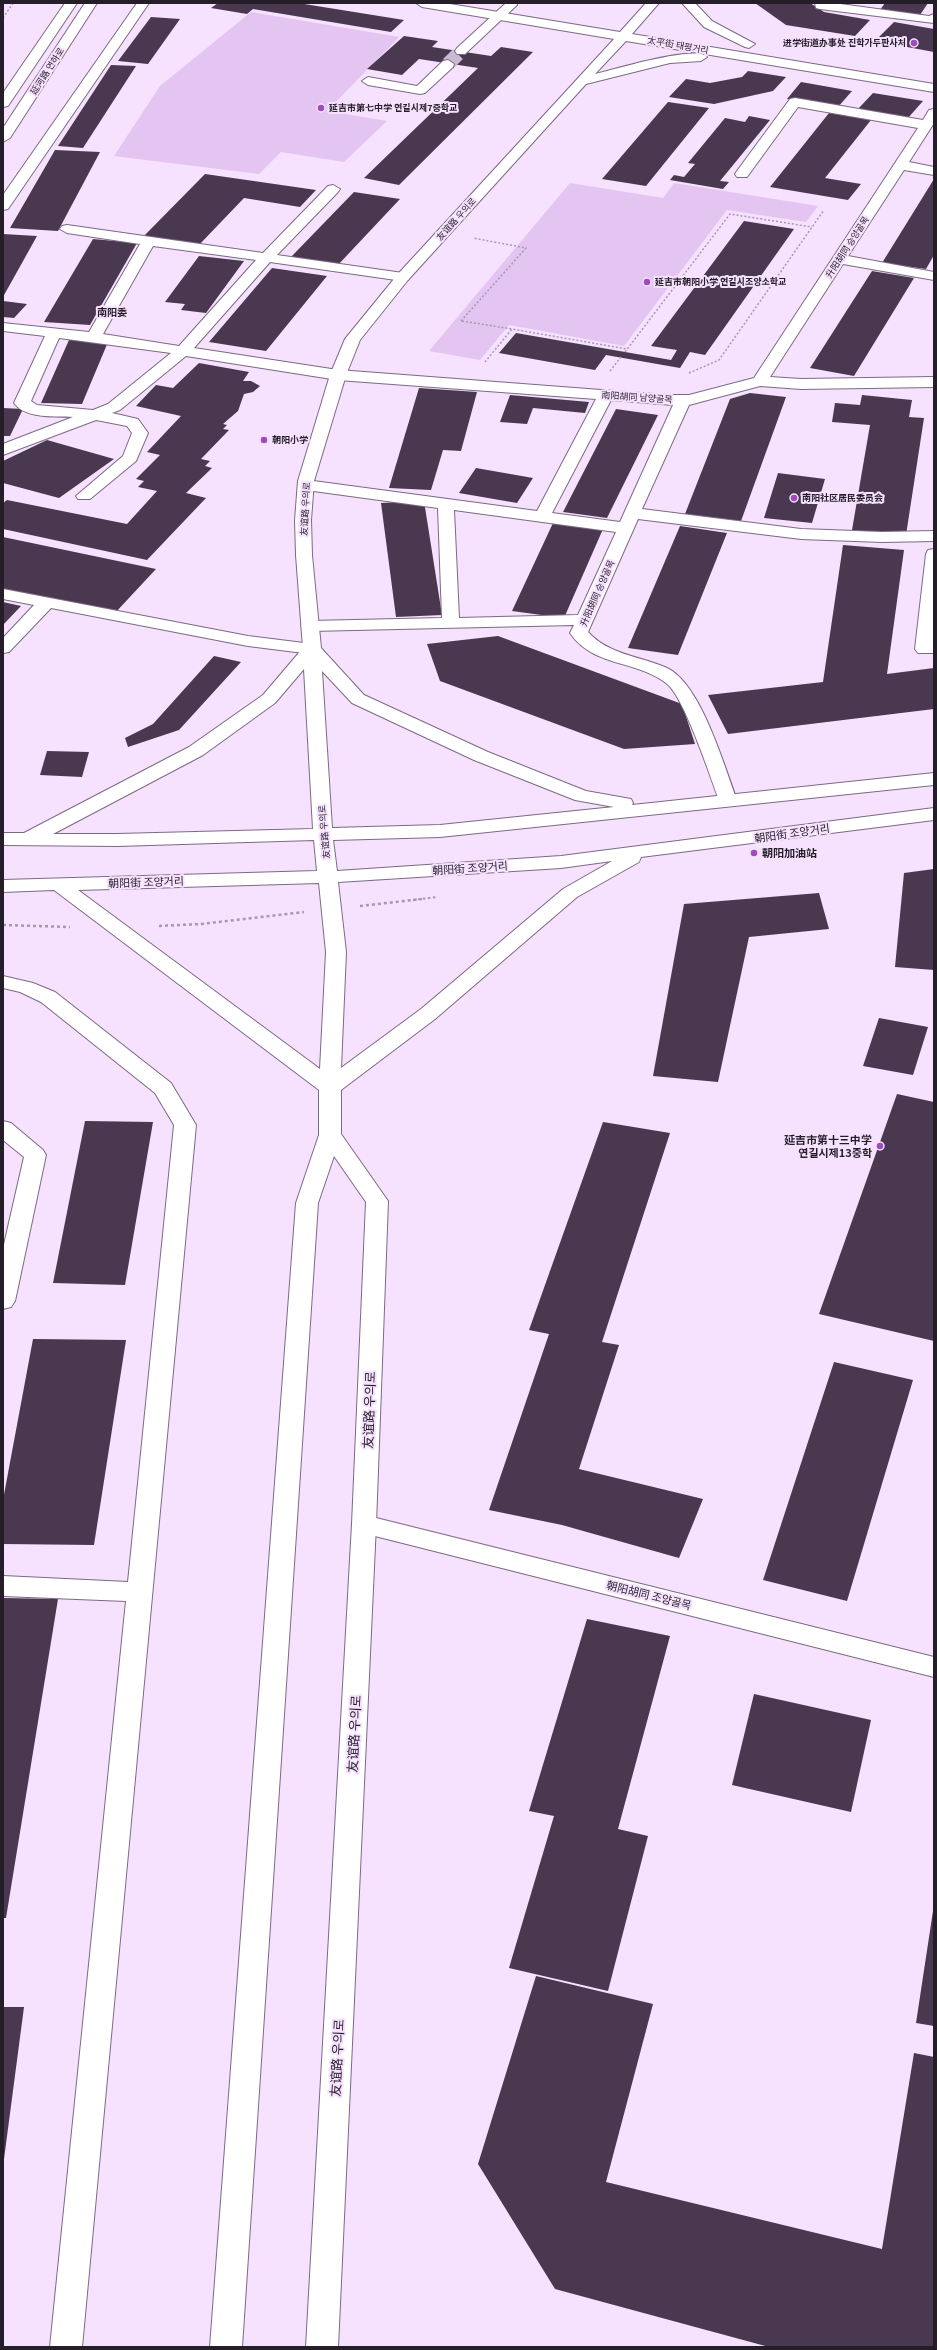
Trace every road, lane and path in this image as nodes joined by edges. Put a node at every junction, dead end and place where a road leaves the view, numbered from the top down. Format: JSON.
{"nodes":[{"id":1,"x":14,"y":3,"type":"edge"},
{"id":2,"x":71,"y":3,"type":"edge"},
{"id":3,"x":91,"y":3,"type":"edge"},
{"id":4,"x":143,"y":3,"type":"edge"},
{"id":5,"x":422,"y":3,"type":"edge"},
{"id":6,"x":653,"y":3,"type":"edge"},
{"id":7,"x":688,"y":3,"type":"edge"},
{"id":8,"x":822,"y":3,"type":"edge"},
{"id":9,"x":525,"y":7,"type":"dead end"},
{"id":10,"x":504,"y":8,"type":"edge"},
{"id":11,"x":3,"y":18,"type":"edge"},
{"id":12,"x":934,"y":18,"type":"edge"},
{"id":13,"x":633,"y":24,"type":"junction"},
{"id":14,"x":648,"y":27,"type":"dead end"},
{"id":15,"x":620,"y":29,"type":"junction"},
{"id":16,"x":702,"y":36,"type":"dead end"},
{"id":17,"x":749,"y":44,"type":"junction"},
{"id":18,"x":764,"y":46,"type":"dead end"},
{"id":19,"x":461,"y":51,"type":"tunnel mouth"},
{"id":20,"x":735,"y":54,"type":"junction"},
{"id":21,"x":448,"y":64,"type":"tunnel mouth"},
{"id":22,"x":368,"y":81,"type":"dead end"},
{"id":23,"x":579,"y":82,"type":"junction"},
{"id":24,"x":934,"y":88,"type":"edge"},
{"id":25,"x":3,"y":103,"type":"edge"},
{"id":26,"x":930,"y":119,"type":"edge"},
{"id":27,"x":3,"y":138,"type":"edge"},
{"id":28,"x":900,"y":165,"type":"junction"},
{"id":29,"x":934,"y":171,"type":"edge"},
{"id":30,"x":742,"y":174,"type":"dead end"},
{"id":31,"x":333,"y":189,"type":"dead end"},
{"id":32,"x":3,"y":206,"type":"edge"},
{"id":33,"x":824,"y":210,"type":"dead end"},
{"id":34,"x":812,"y":227,"type":"junction"},
{"id":35,"x":67,"y":229,"type":"dead end"},
{"id":36,"x":443,"y":233,"type":"junction"},
{"id":37,"x":149,"y":241,"type":"junction"},
{"id":38,"x":268,"y":257,"type":"junction"},
{"id":39,"x":839,"y":260,"type":"junction"},
{"id":40,"x":403,"y":276,"type":"junction"},
{"id":41,"x":934,"y":276,"type":"edge"},
{"id":42,"x":3,"y":327,"type":"edge"},
{"id":43,"x":512,"y":329,"type":"junction"},
{"id":44,"x":54,"y":332,"type":"junction"},
{"id":45,"x":94,"y":337,"type":"junction"},
{"id":46,"x":627,"y":349,"type":"junction"},
{"id":47,"x":183,"y":351,"type":"junction"},
{"id":48,"x":625,"y":352,"type":"dead end"},
{"id":49,"x":482,"y":366,"type":"dead end"},
{"id":50,"x":608,"y":374,"type":"dead end"},
{"id":51,"x":616,"y":374,"type":"dead end"},
{"id":52,"x":338,"y":375,"type":"junction"},
{"id":53,"x":686,"y":375,"type":"dead end"},
{"id":54,"x":760,"y":381,"type":"junction"},
{"id":55,"x":934,"y":382,"type":"edge"},
{"id":56,"x":606,"y":395,"type":"junction"},
{"id":57,"x":683,"y":400,"type":"junction"},
{"id":58,"x":98,"y":415,"type":"junction"},
{"id":59,"x":3,"y":450,"type":"edge"},
{"id":60,"x":306,"y":485,"type":"junction"},
{"id":61,"x":84,"y":496,"type":"dead end"},
{"id":62,"x":446,"y":504,"type":"junction"},
{"id":63,"x":542,"y":517,"type":"junction"},
{"id":64,"x":629,"y":520,"type":"junction"},
{"id":65,"x":934,"y":536,"type":"edge"},
{"id":66,"x":934,"y":554,"type":"edge"},
{"id":67,"x":3,"y":594,"type":"edge"},
{"id":68,"x":47,"y":602,"type":"junction"},
{"id":69,"x":584,"y":620,"type":"junction"},
{"id":70,"x":451,"y":623,"type":"junction"},
{"id":71,"x":310,"y":626,"type":"junction"},
{"id":72,"x":3,"y":648,"type":"edge"},
{"id":73,"x":934,"y":648,"type":"edge"},
{"id":74,"x":312,"y":649,"type":"junction"},
{"id":75,"x":934,"y":779,"type":"edge"},
{"id":76,"x":728,"y":800,"type":"junction"},
{"id":77,"x":651,"y":808,"type":"junction"},
{"id":78,"x":934,"y":814,"type":"edge"},
{"id":79,"x":3,"y":822,"type":"edge"},
{"id":80,"x":323,"y":834,"type":"junction"},
{"id":81,"x":3,"y":839,"type":"edge"},
{"id":82,"x":29,"y":839,"type":"junction"},
{"id":83,"x":644,"y":852,"type":"junction"},
{"id":84,"x":329,"y":877,"type":"junction"},
{"id":85,"x":59,"y":885,"type":"junction"},
{"id":86,"x":3,"y":886,"type":"edge"},
{"id":87,"x":3,"y":982,"type":"edge"},
{"id":88,"x":330,"y":1088,"type":"junction"},
{"id":89,"x":3,"y":1128,"type":"edge"},
{"id":90,"x":330,"y":1135,"type":"junction"},
{"id":91,"x":3,"y":1301,"type":"edge"},
{"id":92,"x":364,"y":1524,"type":"junction"},
{"id":93,"x":3,"y":1586,"type":"edge"},
{"id":94,"x":140,"y":1592,"type":"junction"},
{"id":95,"x":934,"y":1667,"type":"edge"},
{"id":96,"x":66,"y":2347,"type":"edge"},
{"id":97,"x":226,"y":2347,"type":"edge"},
{"id":98,"x":322,"y":2347,"type":"edge"}],
"edges":[{"from":1,"to":11,"type":"path"},
{"from":2,"to":25,"type":"main road","name":"延河路 연하로"},
{"from":3,"to":27,"type":"main road","name":"延河路 연하로"},
{"from":4,"to":32,"type":"main road"},
{"from":5,"to":10,"type":"main road","name":"太平街 태평거리"},
{"from":6,"to":13,"type":"main road","name":"友谊路 우의로"},
{"from":7,"to":17,"type":"main road"},
{"from":8,"to":12,"type":"main road"},
{"from":9,"to":10,"type":"main road","name":"太平街 태평거리"},
{"from":10,"to":15,"type":"main road","name":"太平街 태평거리"},
{"from":10,"to":19,"type":"main road"},
{"from":13,"to":14,"type":"main road","name":"太平街 태평거리"},
{"from":13,"to":15,"type":"main road","name":"友谊路 우의로"},
{"from":15,"to":20,"type":"main road","name":"太平街 태평거리"},
{"from":15,"to":23,"type":"main road","name":"友谊路 우의로"},
{"from":16,"to":17,"type":"main road","name":"太平街 태평거리"},
{"from":17,"to":18,"type":"main road","name":"太平街 태평거리"},
{"from":20,"to":23,"type":"main road"},
{"from":20,"to":24,"type":"main road","name":"太平街 태평거리"},
{"from":21,"to":22,"type":"main road"},
{"from":23,"to":36,"type":"main road","name":"友谊路 우의로"},
{"from":26,"to":28,"type":"main road","name":"升阳胡同 승양골목"},
{"from":26,"to":30,"type":"main road"},
{"from":28,"to":29,"type":"main road"},
{"from":28,"to":39,"type":"main road","name":"升阳胡同 승양골목"},
{"from":31,"to":38,"type":"main road"},
{"from":33,"to":34,"type":"path"},
{"from":34,"to":46,"type":"path"},
{"from":34,"to":53,"type":"path"},
{"from":35,"to":37,"type":"main road"},
{"from":36,"to":40,"type":"main road","name":"友谊路 우의로"},
{"from":36,"to":43,"type":"path"},
{"from":37,"to":38,"type":"main road"},
{"from":37,"to":45,"type":"main road"},
{"from":38,"to":40,"type":"main road"},
{"from":38,"to":47,"type":"main road"},
{"from":39,"to":41,"type":"main road"},
{"from":39,"to":54,"type":"main road","name":"升阳胡同 승양골목"},
{"from":40,"to":52,"type":"main road","name":"友谊路 우의로"},
{"from":42,"to":44,"type":"main road","name":"南阳胡同 남양골목"},
{"from":43,"to":46,"type":"path"},
{"from":43,"to":49,"type":"path"},
{"from":44,"to":45,"type":"main road","name":"南阳胡同 남양골목"},
{"from":44,"to":58,"type":"main road"},
{"from":45,"to":47,"type":"main road","name":"南阳胡同 남양골목"},
{"from":46,"to":48,"type":"path"},
{"from":47,"to":52,"type":"main road","name":"南阳胡同 남양골목"},
{"from":47,"to":58,"type":"main road"},
{"from":50,"to":51,"type":"path"},
{"from":52,"to":56,"type":"main road","name":"南阳胡同 남양골목"},
{"from":52,"to":60,"type":"main road","name":"友谊路 우의로"},
{"from":54,"to":55,"type":"main road","name":"南阳胡同 남양골목"},
{"from":54,"to":57,"type":"main road","name":"南阳胡同 남양골목"},
{"from":56,"to":57,"type":"main road","name":"南阳胡同 남양골목"},
{"from":56,"to":63,"type":"main road"},
{"from":57,"to":64,"type":"main road","name":"升阳胡同 승양골목"},
{"from":58,"to":59,"type":"main road"},
{"from":58,"to":61,"type":"main road"},
{"from":60,"to":62,"type":"main road"},
{"from":60,"to":71,"type":"main road","name":"友谊路 우의로"},
{"from":62,"to":63,"type":"main road"},
{"from":62,"to":70,"type":"main road"},
{"from":63,"to":64,"type":"main road"},
{"from":64,"to":65,"type":"main road"},
{"from":64,"to":69,"type":"main road","name":"升阳胡同 승양골목"},
{"from":66,"to":73,"type":"main road"},
{"from":67,"to":68,"type":"main road"},
{"from":68,"to":72,"type":"main road"},
{"from":68,"to":74,"type":"main road"},
{"from":69,"to":70,"type":"main road"},
{"from":69,"to":76,"type":"main road","name":"升阳胡同 승양골목"},
{"from":70,"to":71,"type":"main road"},
{"from":71,"to":74,"type":"main road","name":"友谊路 우의로"},
{"from":74,"to":77,"type":"main road"},
{"from":74,"to":80,"type":"main road","name":"友谊路 우의로"},
{"from":74,"to":82,"type":"main road"},
{"from":75,"to":76,"type":"main road"},
{"from":76,"to":77,"type":"main road"},
{"from":77,"to":80,"type":"main road"},
{"from":78,"to":83,"type":"main road","name":"朝阳街 조양거리"},
{"from":79,"to":82,"type":"main road"},
{"from":80,"to":82,"type":"main road"},
{"from":80,"to":84,"type":"main road","name":"友谊路 우의로"},
{"from":81,"to":82,"type":"main road"},
{"from":83,"to":84,"type":"main road","name":"朝阳街 조양거리"},
{"from":83,"to":88,"type":"main road"},
{"from":84,"to":85,"type":"main road","name":"朝阳街 조양거리"},
{"from":84,"to":88,"type":"main road","name":"友谊路 우의로"},
{"from":85,"to":86,"type":"main road","name":"朝阳街 조양거리"},
{"from":85,"to":88,"type":"main road"},
{"from":87,"to":94,"type":"main road"},
{"from":88,"to":90,"type":"main road","name":"友谊路 우의로"},
{"from":89,"to":91,"type":"main road"},
{"from":90,"to":92,"type":"main road","name":"友谊路 우의로"},
{"from":90,"to":97,"type":"main road","name":"友谊路 우의로"},
{"from":92,"to":95,"type":"main road","name":"朝阳胡同 조양골목"},
{"from":92,"to":98,"type":"main road","name":"友谊路 우의로"},
{"from":93,"to":94,"type":"main road"},
{"from":94,"to":96,"type":"main road"}]}
